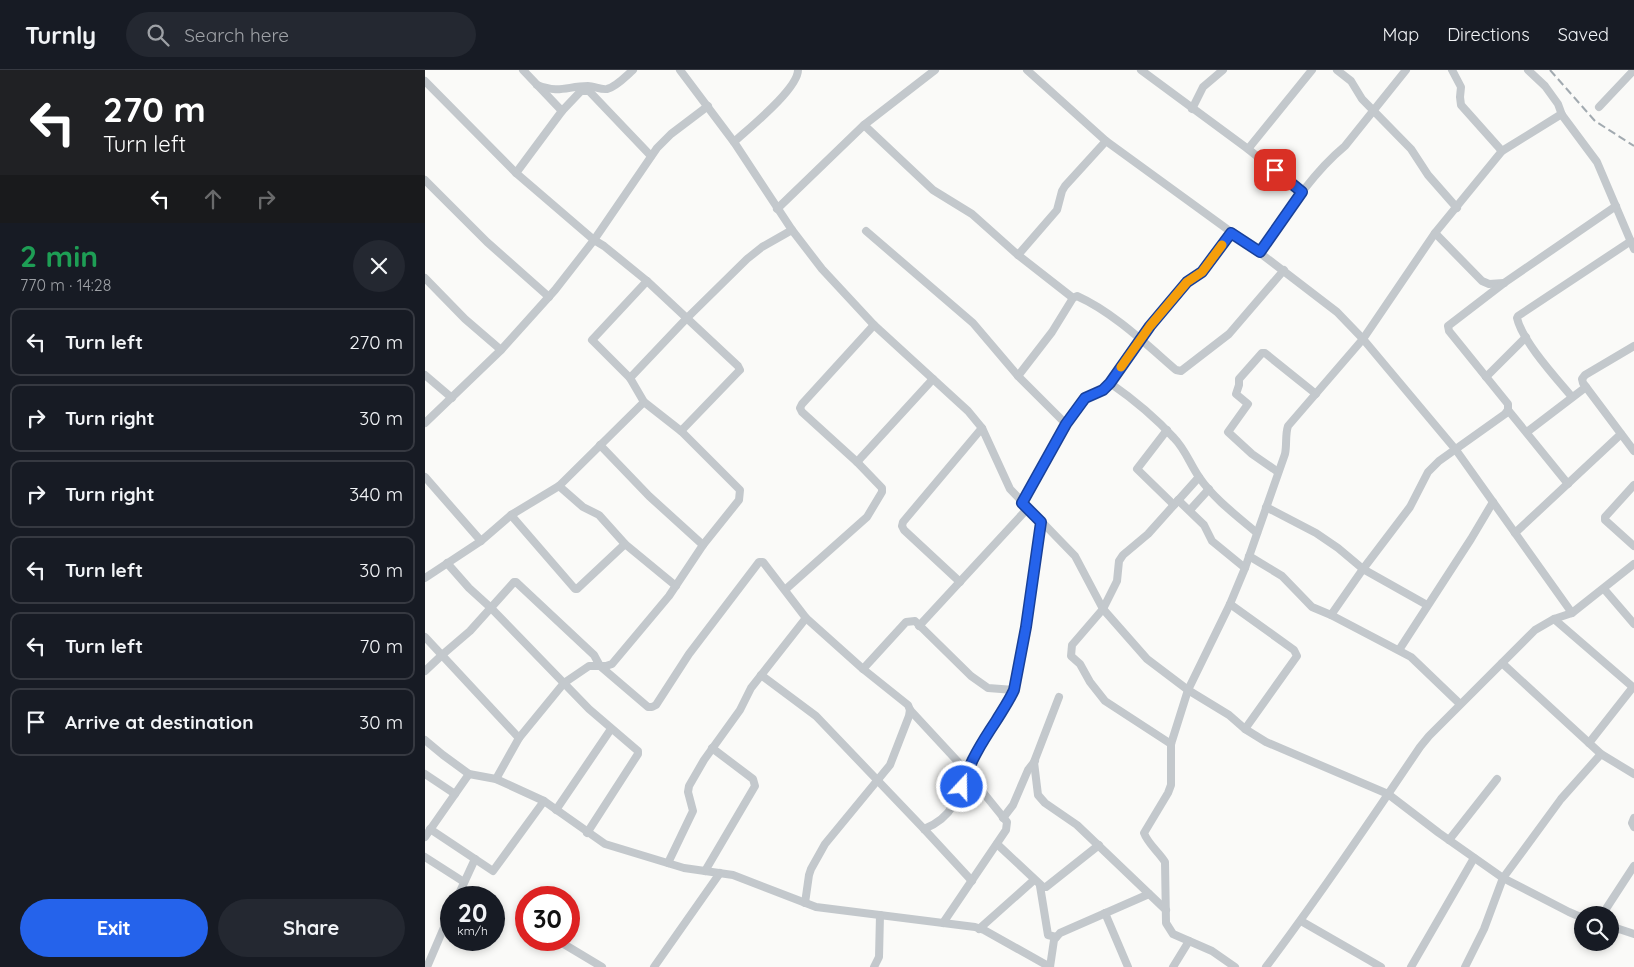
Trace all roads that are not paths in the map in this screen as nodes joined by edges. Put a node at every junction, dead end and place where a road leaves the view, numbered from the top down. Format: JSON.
{"nodes":[{"id":1,"x":523,"y":70,"type":"edge"},
{"id":2,"x":633,"y":70,"type":"edge"},
{"id":3,"x":680,"y":70,"type":"edge"},
{"id":4,"x":798,"y":70,"type":"edge"},
{"id":5,"x":935,"y":70,"type":"edge"},
{"id":6,"x":1027,"y":70,"type":"edge"},
{"id":7,"x":1141,"y":70,"type":"edge"},
{"id":8,"x":1223,"y":70,"type":"edge"},
{"id":9,"x":1312,"y":70,"type":"edge"},
{"id":10,"x":1337,"y":70,"type":"edge"},
{"id":11,"x":1406,"y":70,"type":"edge"},
{"id":12,"x":1452,"y":70,"type":"edge"},
{"id":13,"x":1528,"y":70,"type":"edge"},
{"id":14,"x":1634,"y":70,"type":"edge"},
{"id":15,"x":425,"y":81,"type":"edge"},
{"id":16,"x":537,"y":85,"type":"junction"},
{"id":17,"x":708,"y":106,"type":"junction"},
{"id":18,"x":1599,"y":106,"type":"dead end"},
{"id":19,"x":1191,"y":109,"type":"junction"},
{"id":20,"x":562,"y":111,"type":"junction"},
{"id":21,"x":1374,"y":111,"type":"junction"},
{"id":22,"x":1562,"y":115,"type":"junction"},
{"id":23,"x":864,"y":125,"type":"junction"},
{"id":24,"x":1106,"y":141,"type":"junction"},
{"id":25,"x":734,"y":142,"type":"junction"},
{"id":26,"x":1248,"y":149,"type":"junction"},
{"id":27,"x":1502,"y":151,"type":"junction"},
{"id":28,"x":651,"y":156,"type":"junction"},
{"id":29,"x":516,"y":174,"type":"junction"},
{"id":30,"x":425,"y":180,"type":"edge"},
{"id":31,"x":1302,"y":192,"type":"junction"},
{"id":32,"x":1616,"y":206,"type":"junction"},
{"id":33,"x":777,"y":208,"type":"junction"},
{"id":34,"x":1457,"y":208,"type":"junction"},
{"id":35,"x":792,"y":230,"type":"junction"},
{"id":36,"x":867,"y":231,"type":"dead end"},
{"id":37,"x":1231,"y":233,"type":"junction"},
{"id":38,"x":1435,"y":233,"type":"junction"},
{"id":39,"x":594,"y":240,"type":"junction"},
{"id":40,"x":1633,"y":245,"type":"edge"},
{"id":41,"x":1260,"y":252,"type":"junction"},
{"id":42,"x":1018,"y":255,"type":"junction"},
{"id":43,"x":1283,"y":270,"type":"junction"},
{"id":44,"x":425,"y":278,"type":"edge"},
{"id":45,"x":647,"y":280,"type":"junction"},
{"id":46,"x":1504,"y":283,"type":"junction"},
{"id":47,"x":549,"y":298,"type":"junction"},
{"id":48,"x":1073,"y":298,"type":"junction"},
{"id":49,"x":686,"y":319,"type":"junction"},
{"id":50,"x":875,"y":325,"type":"junction"},
{"id":51,"x":1526,"y":337,"type":"junction"},
{"id":52,"x":1141,"y":339,"type":"junction"},
{"id":53,"x":1363,"y":339,"type":"junction"},
{"id":54,"x":1634,"y":346,"type":"edge"},
{"id":55,"x":501,"y":350,"type":"junction"},
{"id":56,"x":425,"y":375,"type":"edge"},
{"id":57,"x":1017,"y":376,"type":"junction"},
{"id":58,"x":1486,"y":377,"type":"junction"},
{"id":59,"x":630,"y":378,"type":"junction"},
{"id":60,"x":933,"y":379,"type":"junction"},
{"id":61,"x":1110,"y":383,"type":"junction"},
{"id":62,"x":1585,"y":387,"type":"junction"},
{"id":63,"x":1316,"y":394,"type":"junction"},
{"id":64,"x":1572,"y":397,"type":"junction"},
{"id":65,"x":451,"y":398,"type":"junction"},
{"id":66,"x":644,"y":402,"type":"junction"},
{"id":67,"x":1508,"y":410,"type":"junction"},
{"id":68,"x":425,"y":424,"type":"edge"},
{"id":69,"x":1066,"y":424,"type":"junction"},
{"id":70,"x":982,"y":428,"type":"junction"},
{"id":71,"x":1167,"y":430,"type":"junction"},
{"id":72,"x":681,"y":431,"type":"junction"},
{"id":73,"x":1527,"y":432,"type":"junction"},
{"id":74,"x":1621,"y":434,"type":"junction"},
{"id":75,"x":600,"y":445,"type":"junction"},
{"id":76,"x":1456,"y":450,"type":"junction"},
{"id":77,"x":1634,"y":451,"type":"edge"},
{"id":78,"x":857,"y":462,"type":"junction"},
{"id":79,"x":1278,"y":472,"type":"junction"},
{"id":80,"x":425,"y":477,"type":"edge"},
{"id":81,"x":1199,"y":477,"type":"junction"},
{"id":82,"x":1568,"y":484,"type":"junction"},
{"id":83,"x":1634,"y":485,"type":"edge"},
{"id":84,"x":559,"y":486,"type":"junction"},
{"id":85,"x":1209,"y":489,"type":"junction"},
{"id":86,"x":1176,"y":502,"type":"junction"},
{"id":87,"x":1493,"y":502,"type":"junction"},
{"id":88,"x":1025,"y":505,"type":"junction"},
{"id":89,"x":1266,"y":507,"type":"junction"},
{"id":90,"x":1189,"y":510,"type":"junction"},
{"id":91,"x":511,"y":515,"type":"junction"},
{"id":92,"x":1041,"y":522,"type":"junction"},
{"id":93,"x":1257,"y":533,"type":"junction"},
{"id":94,"x":1515,"y":533,"type":"junction"},
{"id":95,"x":481,"y":541,"type":"junction"},
{"id":96,"x":625,"y":544,"type":"junction"},
{"id":97,"x":703,"y":545,"type":"junction"},
{"id":98,"x":1634,"y":546,"type":"edge"},
{"id":99,"x":1249,"y":556,"type":"junction"},
{"id":100,"x":447,"y":563,"type":"junction"},
{"id":101,"x":1634,"y":564,"type":"edge"},
{"id":102,"x":1245,"y":568,"type":"junction"},
{"id":103,"x":1363,"y":569,"type":"junction"},
{"id":104,"x":425,"y":578,"type":"edge"},
{"id":105,"x":960,"y":582,"type":"junction"},
{"id":106,"x":676,"y":586,"type":"junction"},
{"id":107,"x":785,"y":589,"type":"junction"},
{"id":108,"x":1604,"y":589,"type":"junction"},
{"id":109,"x":1230,"y":604,"type":"junction"},
{"id":110,"x":1427,"y":605,"type":"junction"},
{"id":111,"x":491,"y":608,"type":"junction"},
{"id":112,"x":1103,"y":609,"type":"junction"},
{"id":113,"x":1572,"y":613,"type":"junction"},
{"id":114,"x":1331,"y":615,"type":"junction"},
{"id":115,"x":806,"y":618,"type":"junction"},
{"id":116,"x":1554,"y":618,"type":"junction"},
{"id":117,"x":1634,"y":624,"type":"edge"},
{"id":118,"x":919,"y":626,"type":"junction"},
{"id":119,"x":425,"y":637,"type":"edge"},
{"id":120,"x":1399,"y":650,"type":"junction"},
{"id":121,"x":442,"y":655,"type":"junction"},
{"id":122,"x":595,"y":655,"type":"junction"},
{"id":123,"x":1502,"y":663,"type":"junction"},
{"id":124,"x":589,"y":666,"type":"junction"},
{"id":125,"x":600,"y":666,"type":"junction"},
{"id":126,"x":863,"y":669,"type":"junction"},
{"id":127,"x":425,"y":671,"type":"edge"},
{"id":128,"x":761,"y":675,"type":"junction"},
{"id":129,"x":564,"y":683,"type":"junction"},
{"id":130,"x":1633,"y":687,"type":"edge"},
{"id":131,"x":1014,"y":690,"type":"junction"},
{"id":132,"x":1188,"y":690,"type":"junction"},
{"id":133,"x":1059,"y":697,"type":"dead end"},
{"id":134,"x":1460,"y":704,"type":"junction"},
{"id":135,"x":910,"y":710,"type":"junction"},
{"id":136,"x":611,"y":729,"type":"junction"},
{"id":137,"x":1245,"y":729,"type":"junction"},
{"id":138,"x":519,"y":738,"type":"junction"},
{"id":139,"x":425,"y":740,"type":"edge"},
{"id":140,"x":1171,"y":744,"type":"junction"},
{"id":141,"x":1589,"y":744,"type":"junction"},
{"id":142,"x":712,"y":748,"type":"junction"},
{"id":143,"x":1601,"y":754,"type":"junction"},
{"id":144,"x":1035,"y":760,"type":"junction"},
{"id":145,"x":967,"y":772,"type":"junction"},
{"id":146,"x":425,"y":774,"type":"edge"},
{"id":147,"x":469,"y":774,"type":"junction"},
{"id":148,"x":1634,"y":774,"type":"edge"},
{"id":149,"x":496,"y":779,"type":"junction"},
{"id":150,"x":1497,"y":779,"type":"dead end"},
{"id":151,"x":877,"y":781,"type":"junction"},
{"id":152,"x":455,"y":794,"type":"junction"},
{"id":153,"x":1388,"y":794,"type":"junction"},
{"id":154,"x":544,"y":801,"type":"junction"},
{"id":155,"x":556,"y":810,"type":"junction"},
{"id":156,"x":1003,"y":818,"type":"junction"},
{"id":157,"x":1634,"y":818,"type":"edge"},
{"id":158,"x":1634,"y":827,"type":"edge"},
{"id":159,"x":430,"y":829,"type":"junction"},
{"id":160,"x":924,"y":829,"type":"junction"},
{"id":161,"x":587,"y":833,"type":"junction"},
{"id":162,"x":425,"y":837,"type":"edge"},
{"id":163,"x":1449,"y":840,"type":"junction"},
{"id":164,"x":997,"y":844,"type":"junction"},
{"id":165,"x":1099,"y":845,"type":"junction"},
{"id":166,"x":425,"y":857,"type":"edge"},
{"id":167,"x":1474,"y":858,"type":"junction"},
{"id":168,"x":475,"y":859,"type":"junction"},
{"id":169,"x":668,"y":863,"type":"junction"},
{"id":170,"x":1634,"y":866,"type":"edge"},
{"id":171,"x":705,"y":871,"type":"junction"},
{"id":172,"x":720,"y":873,"type":"junction"},
{"id":173,"x":1503,"y":878,"type":"junction"},
{"id":174,"x":972,"y":881,"type":"junction"},
{"id":175,"x":464,"y":882,"type":"junction"},
{"id":176,"x":1037,"y":883,"type":"junction"},
{"id":177,"x":462,"y":886,"type":"edge"},
{"id":178,"x":1149,"y":894,"type":"junction"},
{"id":179,"x":805,"y":903,"type":"junction"},
{"id":180,"x":1609,"y":906,"type":"edge"},
{"id":181,"x":1166,"y":910,"type":"junction"},
{"id":182,"x":1105,"y":913,"type":"junction"},
{"id":183,"x":1574,"y":914,"type":"edge"},
{"id":184,"x":880,"y":915,"type":"junction"},
{"id":185,"x":1301,"y":921,"type":"junction"},
{"id":186,"x":943,"y":923,"type":"junction"},
{"id":187,"x":979,"y":929,"type":"junction"},
{"id":188,"x":1619,"y":929,"type":"edge"},
{"id":189,"x":1634,"y":934,"type":"edge"},
{"id":190,"x":440,"y":937,"type":"edge"},
{"id":191,"x":1056,"y":937,"type":"junction"},
{"id":192,"x":1189,"y":941,"type":"junction"},
{"id":193,"x":573,"y":951,"type":"edge"},
{"id":194,"x":592,"y":964,"type":"edge"},
{"id":195,"x":427,"y":967,"type":"edge"},
{"id":196,"x":602,"y":967,"type":"edge"},
{"id":197,"x":654,"y":967,"type":"edge"},
{"id":198,"x":874,"y":967,"type":"edge"},
{"id":199,"x":1050,"y":967,"type":"edge"},
{"id":200,"x":1129,"y":967,"type":"edge"},
{"id":201,"x":1173,"y":967,"type":"edge"},
{"id":202,"x":1235,"y":967,"type":"edge"},
{"id":203,"x":1266,"y":967,"type":"edge"},
{"id":204,"x":1381,"y":967,"type":"edge"},
{"id":205,"x":1411,"y":967,"type":"edge"},
{"id":206,"x":1465,"y":967,"type":"edge"}],
"edges":[{"from":1,"to":16,"type":"street"},
{"from":2,"to":16,"type":"street"},
{"from":3,"to":17,"type":"street"},
{"from":4,"to":25,"type":"street"},
{"from":5,"to":23,"type":"street"},
{"from":6,"to":24,"type":"street"},
{"from":7,"to":19,"type":"street"},
{"from":8,"to":19,"type":"street"},
{"from":9,"to":26,"type":"street"},
{"from":10,"to":21,"type":"street"},
{"from":11,"to":21,"type":"street"},
{"from":12,"to":27,"type":"street"},
{"from":13,"to":22,"type":"street"},
{"from":14,"to":18,"type":"street"},
{"from":15,"to":29,"type":"street"},
{"from":16,"to":20,"type":"street"},
{"from":17,"to":25,"type":"street"},
{"from":17,"to":28,"type":"street"},
{"from":19,"to":26,"type":"street"},
{"from":20,"to":28,"type":"street"},
{"from":20,"to":29,"type":"street"},
{"from":21,"to":31,"type":"street"},
{"from":21,"to":34,"type":"street"},
{"from":22,"to":27,"type":"street"},
{"from":22,"to":32,"type":"street"},
{"from":23,"to":33,"type":"street"},
{"from":23,"to":42,"type":"street"},
{"from":24,"to":37,"type":"street"},
{"from":24,"to":42,"type":"street"},
{"from":25,"to":33,"type":"street"},
{"from":26,"to":31,"type":"street"},
{"from":27,"to":34,"type":"street"},
{"from":28,"to":39,"type":"street"},
{"from":29,"to":39,"type":"street"},
{"from":30,"to":47,"type":"street"},
{"from":31,"to":41,"type":"street"},
{"from":32,"to":40,"type":"street"},
{"from":32,"to":46,"type":"street"},
{"from":33,"to":35,"type":"street"},
{"from":34,"to":38,"type":"street"},
{"from":35,"to":49,"type":"street"},
{"from":35,"to":50,"type":"street"},
{"from":36,"to":57,"type":"street"},
{"from":37,"to":41,"type":"street"},
{"from":37,"to":52,"type":"street"},
{"from":38,"to":46,"type":"street"},
{"from":38,"to":53,"type":"street"},
{"from":39,"to":45,"type":"street"},
{"from":39,"to":47,"type":"street"},
{"from":40,"to":51,"type":"street"},
{"from":41,"to":43,"type":"street"},
{"from":42,"to":48,"type":"street"},
{"from":43,"to":52,"type":"street"},
{"from":43,"to":53,"type":"street"},
{"from":44,"to":55,"type":"street"},
{"from":45,"to":49,"type":"street"},
{"from":45,"to":59,"type":"street"},
{"from":46,"to":58,"type":"street"},
{"from":47,"to":55,"type":"street"},
{"from":48,"to":52,"type":"street"},
{"from":48,"to":57,"type":"street"},
{"from":49,"to":59,"type":"street"},
{"from":49,"to":72,"type":"street"},
{"from":50,"to":60,"type":"street"},
{"from":50,"to":78,"type":"street"},
{"from":51,"to":58,"type":"street"},
{"from":51,"to":64,"type":"street"},
{"from":52,"to":61,"type":"street"},
{"from":53,"to":63,"type":"street"},
{"from":53,"to":76,"type":"street"},
{"from":54,"to":62,"type":"street"},
{"from":55,"to":65,"type":"street"},
{"from":56,"to":65,"type":"street"},
{"from":57,"to":69,"type":"street"},
{"from":58,"to":67,"type":"street"},
{"from":59,"to":66,"type":"street"},
{"from":60,"to":70,"type":"street"},
{"from":60,"to":78,"type":"street"},
{"from":61,"to":69,"type":"street"},
{"from":61,"to":71,"type":"street"},
{"from":62,"to":64,"type":"street"},
{"from":62,"to":74,"type":"street"},
{"from":63,"to":79,"type":"street"},
{"from":63,"to":79,"type":"street"},
{"from":64,"to":73,"type":"street"},
{"from":65,"to":68,"type":"street"},
{"from":66,"to":72,"type":"street"},
{"from":66,"to":75,"type":"street"},
{"from":67,"to":73,"type":"street"},
{"from":67,"to":76,"type":"street"},
{"from":69,"to":88,"type":"street"},
{"from":70,"to":88,"type":"street"},
{"from":70,"to":105,"type":"street"},
{"from":71,"to":81,"type":"street"},
{"from":71,"to":86,"type":"street"},
{"from":72,"to":97,"type":"street"},
{"from":73,"to":82,"type":"street"},
{"from":74,"to":77,"type":"street"},
{"from":74,"to":82,"type":"street"},
{"from":75,"to":84,"type":"street"},
{"from":75,"to":97,"type":"street"},
{"from":76,"to":87,"type":"street"},
{"from":76,"to":103,"type":"street"},
{"from":78,"to":107,"type":"street"},
{"from":79,"to":89,"type":"street"},
{"from":80,"to":95,"type":"street"},
{"from":81,"to":85,"type":"street"},
{"from":81,"to":86,"type":"street"},
{"from":82,"to":94,"type":"street"},
{"from":83,"to":98,"type":"street"},
{"from":84,"to":91,"type":"street"},
{"from":84,"to":96,"type":"street"},
{"from":85,"to":90,"type":"street"},
{"from":85,"to":93,"type":"street"},
{"from":86,"to":90,"type":"street"},
{"from":86,"to":112,"type":"street"},
{"from":87,"to":94,"type":"street"},
{"from":87,"to":110,"type":"street"},
{"from":88,"to":92,"type":"street"},
{"from":88,"to":105,"type":"street"},
{"from":89,"to":93,"type":"street"},
{"from":89,"to":103,"type":"street"},
{"from":90,"to":102,"type":"street"},
{"from":91,"to":95,"type":"street"},
{"from":91,"to":96,"type":"street"},
{"from":92,"to":112,"type":"street"},
{"from":92,"to":131,"type":"street"},
{"from":93,"to":99,"type":"street"},
{"from":94,"to":113,"type":"street"},
{"from":95,"to":100,"type":"street"},
{"from":96,"to":106,"type":"street"},
{"from":97,"to":106,"type":"street"},
{"from":99,"to":102,"type":"street"},
{"from":99,"to":114,"type":"street"},
{"from":100,"to":104,"type":"street"},
{"from":100,"to":111,"type":"street"},
{"from":101,"to":108,"type":"street"},
{"from":102,"to":109,"type":"street"},
{"from":103,"to":110,"type":"street"},
{"from":103,"to":114,"type":"street"},
{"from":105,"to":118,"type":"street"},
{"from":106,"to":125,"type":"street"},
{"from":107,"to":115,"type":"street"},
{"from":107,"to":125,"type":"street"},
{"from":108,"to":113,"type":"street"},
{"from":108,"to":117,"type":"street"},
{"from":109,"to":132,"type":"street"},
{"from":109,"to":137,"type":"street"},
{"from":110,"to":120,"type":"street"},
{"from":111,"to":121,"type":"street"},
{"from":111,"to":122,"type":"street"},
{"from":111,"to":129,"type":"street"},
{"from":112,"to":132,"type":"street"},
{"from":112,"to":140,"type":"street"},
{"from":113,"to":116,"type":"street"},
{"from":114,"to":120,"type":"street"},
{"from":115,"to":126,"type":"street"},
{"from":115,"to":128,"type":"street"},
{"from":116,"to":123,"type":"street"},
{"from":116,"to":130,"type":"street"},
{"from":118,"to":126,"type":"street"},
{"from":118,"to":131,"type":"street"},
{"from":119,"to":121,"type":"street"},
{"from":120,"to":134,"type":"street"},
{"from":121,"to":127,"type":"street"},
{"from":121,"to":138,"type":"street"},
{"from":122,"to":124,"type":"street"},
{"from":122,"to":125,"type":"street"},
{"from":123,"to":134,"type":"street"},
{"from":123,"to":141,"type":"street"},
{"from":124,"to":125,"type":"street"},
{"from":124,"to":129,"type":"street"},
{"from":126,"to":135,"type":"street"},
{"from":128,"to":142,"type":"street"},
{"from":128,"to":151,"type":"street"},
{"from":129,"to":136,"type":"street"},
{"from":129,"to":138,"type":"street"},
{"from":130,"to":141,"type":"street"},
{"from":131,"to":145,"type":"street"},
{"from":132,"to":137,"type":"street"},
{"from":132,"to":140,"type":"street"},
{"from":133,"to":144,"type":"street"},
{"from":134,"to":153,"type":"street"},
{"from":135,"to":145,"type":"street"},
{"from":135,"to":151,"type":"street"},
{"from":136,"to":155,"type":"street"},
{"from":136,"to":161,"type":"street"},
{"from":137,"to":153,"type":"street"},
{"from":138,"to":149,"type":"street"},
{"from":139,"to":147,"type":"street"},
{"from":140,"to":181,"type":"street"},
{"from":141,"to":143,"type":"street"},
{"from":142,"to":169,"type":"street"},
{"from":142,"to":171,"type":"street"},
{"from":143,"to":148,"type":"street"},
{"from":143,"to":173,"type":"street"},
{"from":144,"to":156,"type":"street"},
{"from":144,"to":165,"type":"street"},
{"from":145,"to":156,"type":"street"},
{"from":145,"to":160,"type":"street"},
{"from":146,"to":152,"type":"street"},
{"from":147,"to":149,"type":"street"},
{"from":147,"to":152,"type":"street"},
{"from":149,"to":154,"type":"street"},
{"from":150,"to":163,"type":"street"},
{"from":151,"to":160,"type":"street"},
{"from":151,"to":179,"type":"street"},
{"from":152,"to":159,"type":"street"},
{"from":153,"to":163,"type":"street"},
{"from":153,"to":185,"type":"street"},
{"from":154,"to":155,"type":"street"},
{"from":154,"to":168,"type":"street"},
{"from":155,"to":161,"type":"street"},
{"from":156,"to":164,"type":"street"},
{"from":157,"to":158,"type":"street"},
{"from":159,"to":162,"type":"street"},
{"from":159,"to":168,"type":"street"},
{"from":160,"to":174,"type":"street"},
{"from":161,"to":169,"type":"street"},
{"from":163,"to":167,"type":"street"},
{"from":164,"to":174,"type":"street"},
{"from":164,"to":176,"type":"street"},
{"from":165,"to":176,"type":"street"},
{"from":165,"to":178,"type":"street"},
{"from":166,"to":175,"type":"street"},
{"from":167,"to":173,"type":"street"},
{"from":167,"to":205,"type":"street"},
{"from":168,"to":175,"type":"street"},
{"from":169,"to":171,"type":"street"},
{"from":170,"to":180,"type":"street"},
{"from":171,"to":172,"type":"street"},
{"from":172,"to":179,"type":"street"},
{"from":172,"to":197,"type":"street"},
{"from":173,"to":183,"type":"street"},
{"from":173,"to":206,"type":"street"},
{"from":174,"to":186,"type":"street"},
{"from":175,"to":177,"type":"street"},
{"from":176,"to":187,"type":"street"},
{"from":176,"to":191,"type":"street"},
{"from":178,"to":181,"type":"street"},
{"from":178,"to":182,"type":"street"},
{"from":179,"to":184,"type":"street"},
{"from":181,"to":192,"type":"street"},
{"from":182,"to":191,"type":"street"},
{"from":182,"to":200,"type":"street"},
{"from":184,"to":186,"type":"street"},
{"from":184,"to":198,"type":"street"},
{"from":185,"to":203,"type":"street"},
{"from":185,"to":204,"type":"street"},
{"from":186,"to":187,"type":"street"},
{"from":187,"to":199,"type":"street"},
{"from":188,"to":189,"type":"street"},
{"from":190,"to":195,"type":"street"},
{"from":191,"to":199,"type":"street"},
{"from":192,"to":201,"type":"street"},
{"from":192,"to":202,"type":"street"},
{"from":193,"to":194,"type":"street"},
{"from":194,"to":196,"type":"street"}]}
